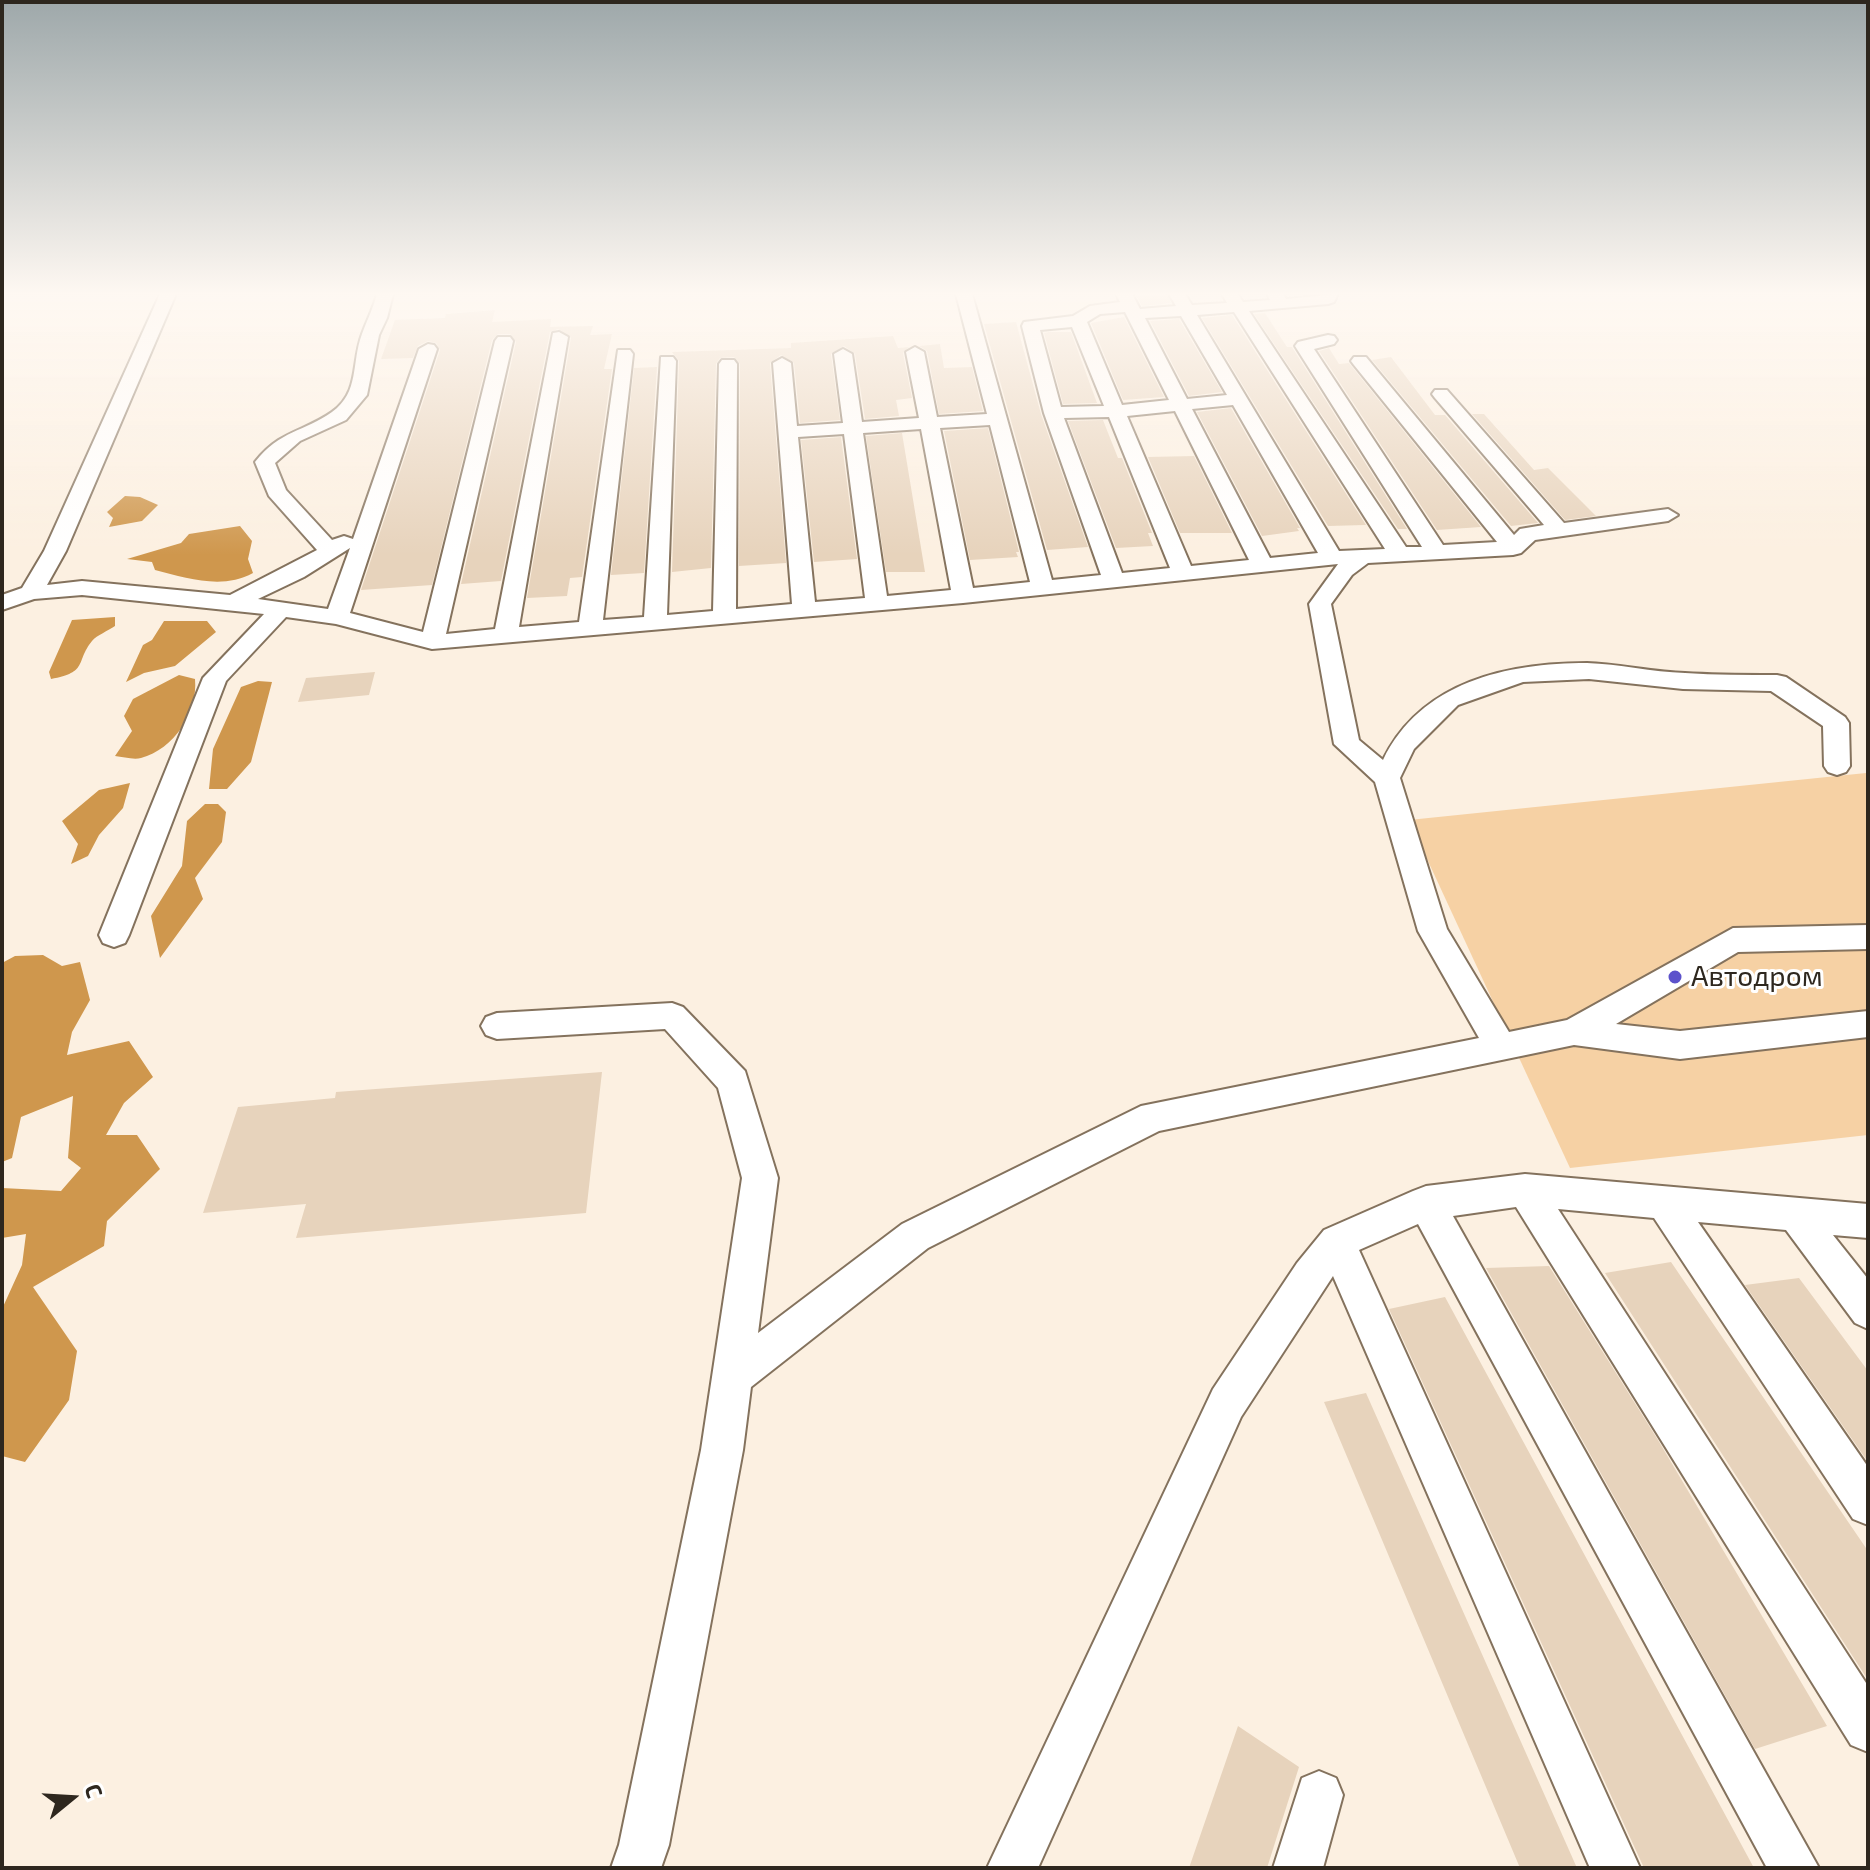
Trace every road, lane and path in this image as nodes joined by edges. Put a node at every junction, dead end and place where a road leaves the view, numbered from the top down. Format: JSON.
{"nodes":[{"id":1,"x":128,"y":381,"type":"edge"},
{"id":2,"x":363,"y":381,"type":"edge"},
{"id":3,"x":417,"y":381,"type":"edge"},
{"id":4,"x":494,"y":381,"type":"edge"},
{"id":5,"x":551,"y":381,"type":"edge"},
{"id":6,"x":621,"y":381,"type":"edge"},
{"id":7,"x":666,"y":381,"type":"edge"},
{"id":8,"x":728,"y":381,"type":"edge"},
{"id":9,"x":784,"y":381,"type":"edge"},
{"id":10,"x":847,"y":381,"type":"edge"},
{"id":11,"x":921,"y":381,"type":"edge"},
{"id":12,"x":988,"y":381,"type":"edge"},
{"id":13,"x":1045,"y":381,"type":"edge"},
{"id":14,"x":1104,"y":381,"type":"edge"},
{"id":15,"x":1169,"y":381,"type":"edge"},
{"id":16,"x":1228,"y":381,"type":"edge"},
{"id":17,"x":1287,"y":381,"type":"edge"},
{"id":18,"x":1327,"y":381,"type":"edge"},
{"id":19,"x":1377,"y":381,"type":"edge"},
{"id":20,"x":1441,"y":394,"type":"dead end"},
{"id":21,"x":1239,"y":399,"type":"junction"},
{"id":22,"x":1181,"y":405,"type":"junction"},
{"id":23,"x":1117,"y":411,"type":"junction"},
{"id":24,"x":1053,"y":413,"type":"junction"},
{"id":25,"x":998,"y":419,"type":"junction"},
{"id":26,"x":929,"y":423,"type":"junction"},
{"id":27,"x":853,"y":427,"type":"junction"},
{"id":28,"x":788,"y":432,"type":"junction"},
{"id":29,"x":1668,"y":515,"type":"dead end"},
{"id":30,"x":367,"y":529,"type":"junction"},
{"id":31,"x":1559,"y":530,"type":"junction"},
{"id":32,"x":1513,"y":548,"type":"junction"},
{"id":33,"x":330,"y":551,"type":"junction"},
{"id":34,"x":1436,"y":552,"type":"junction"},
{"id":35,"x":1399,"y":554,"type":"junction"},
{"id":36,"x":1363,"y":556,"type":"junction"},
{"id":37,"x":1332,"y":558,"type":"junction"},
{"id":38,"x":1263,"y":565,"type":"junction"},
{"id":39,"x":1183,"y":573,"type":"junction"},
{"id":40,"x":1114,"y":580,"type":"junction"},
{"id":41,"x":1043,"y":587,"type":"junction"},
{"id":42,"x":31,"y":593,"type":"junction"},
{"id":43,"x":963,"y":596,"type":"junction"},
{"id":44,"x":234,"y":602,"type":"junction"},
{"id":45,"x":2,"y":603,"type":"edge"},
{"id":46,"x":877,"y":604,"type":"junction"},
{"id":47,"x":281,"y":609,"type":"junction"},
{"id":48,"x":804,"y":610,"type":"junction"},
{"id":49,"x":337,"y":617,"type":"junction"},
{"id":50,"x":724,"y":617,"type":"junction"},
{"id":51,"x":655,"y":623,"type":"junction"},
{"id":52,"x":590,"y":628,"type":"junction"},
{"id":53,"x":506,"y":636,"type":"junction"},
{"id":54,"x":432,"y":642,"type":"junction"},
{"id":55,"x":1837,"y":766,"type":"dead end"},
{"id":56,"x":1387,"y":778,"type":"junction"},
{"id":57,"x":114,"y":935,"type":"dead end"},
{"id":58,"x":1868,"y":937,"type":"edge"},
{"id":59,"x":1868,"y":1024,"type":"edge"},
{"id":60,"x":497,"y":1026,"type":"dead end"},
{"id":61,"x":1574,"y":1032,"type":"junction"},
{"id":62,"x":1501,"y":1047,"type":"junction"},
{"id":63,"x":1525,"y":1190,"type":"junction"},
{"id":64,"x":1663,"y":1201,"type":"junction"},
{"id":65,"x":1426,"y":1203,"type":"junction"},
{"id":66,"x":1795,"y":1214,"type":"junction"},
{"id":67,"x":1868,"y":1221,"type":"edge"},
{"id":68,"x":1337,"y":1242,"type":"junction"},
{"id":69,"x":1868,"y":1310,"type":"edge"},
{"id":70,"x":732,"y":1377,"type":"junction"},
{"id":71,"x":1868,"y":1504,"type":"edge"},
{"id":72,"x":1868,"y":1728,"type":"edge"},
{"id":73,"x":1319,"y":1795,"type":"dead end"},
{"id":74,"x":636,"y":1868,"type":"edge"},
{"id":75,"x":1012,"y":1868,"type":"edge"},
{"id":76,"x":1298,"y":1868,"type":"edge"},
{"id":77,"x":1615,"y":1868,"type":"edge"},
{"id":78,"x":1794,"y":1868,"type":"edge"}],
"edges":[{"from":1,"to":42,"type":"street"},
{"from":2,"to":33,"type":"street"},
{"from":3,"to":30,"type":"street"},
{"from":4,"to":54,"type":"street"},
{"from":5,"to":53,"type":"street"},
{"from":6,"to":52,"type":"street"},
{"from":7,"to":51,"type":"street"},
{"from":8,"to":50,"type":"street"},
{"from":9,"to":28,"type":"street"},
{"from":10,"to":27,"type":"street"},
{"from":11,"to":26,"type":"street"},
{"from":12,"to":25,"type":"street"},
{"from":13,"to":24,"type":"street"},
{"from":14,"to":23,"type":"street"},
{"from":15,"to":22,"type":"street"},
{"from":16,"to":21,"type":"street"},
{"from":17,"to":35,"type":"street"},
{"from":18,"to":34,"type":"street"},
{"from":19,"to":32,"type":"street"},
{"from":20,"to":31,"type":"street"},
{"from":21,"to":22,"type":"street"},
{"from":21,"to":37,"type":"street"},
{"from":22,"to":23,"type":"street"},
{"from":22,"to":38,"type":"street"},
{"from":23,"to":24,"type":"street"},
{"from":23,"to":39,"type":"street"},
{"from":24,"to":40,"type":"street"},
{"from":25,"to":26,"type":"street"},
{"from":25,"to":41,"type":"street"},
{"from":26,"to":27,"type":"street"},
{"from":26,"to":43,"type":"street"},
{"from":27,"to":28,"type":"street"},
{"from":27,"to":46,"type":"street"},
{"from":28,"to":48,"type":"street"},
{"from":29,"to":31,"type":"street"},
{"from":30,"to":33,"type":"street"},
{"from":30,"to":49,"type":"street"},
{"from":31,"to":32,"type":"street"},
{"from":32,"to":34,"type":"street"},
{"from":33,"to":44,"type":"street"},
{"from":34,"to":35,"type":"street"},
{"from":35,"to":36,"type":"street"},
{"from":36,"to":37,"type":"street"},
{"from":36,"to":56,"type":"street"},
{"from":37,"to":38,"type":"street"},
{"from":38,"to":39,"type":"street"},
{"from":39,"to":40,"type":"street"},
{"from":40,"to":41,"type":"street"},
{"from":41,"to":43,"type":"street"},
{"from":42,"to":44,"type":"street"},
{"from":42,"to":45,"type":"street"},
{"from":43,"to":46,"type":"street"},
{"from":44,"to":47,"type":"street"},
{"from":46,"to":48,"type":"street"},
{"from":47,"to":49,"type":"street"},
{"from":47,"to":57,"type":"street"},
{"from":48,"to":50,"type":"street"},
{"from":49,"to":54,"type":"street"},
{"from":50,"to":51,"type":"street"},
{"from":51,"to":52,"type":"street"},
{"from":52,"to":53,"type":"street"},
{"from":53,"to":54,"type":"street"},
{"from":55,"to":56,"type":"street"},
{"from":56,"to":62,"type":"street"},
{"from":58,"to":61,"type":"street"},
{"from":59,"to":61,"type":"street"},
{"from":60,"to":70,"type":"street"},
{"from":61,"to":62,"type":"street"},
{"from":62,"to":70,"type":"street"},
{"from":63,"to":64,"type":"street"},
{"from":63,"to":65,"type":"street"},
{"from":63,"to":72,"type":"street"},
{"from":64,"to":66,"type":"street"},
{"from":64,"to":71,"type":"street"},
{"from":65,"to":68,"type":"street"},
{"from":65,"to":78,"type":"street"},
{"from":66,"to":67,"type":"street"},
{"from":66,"to":69,"type":"street"},
{"from":68,"to":75,"type":"street"},
{"from":68,"to":77,"type":"street"},
{"from":70,"to":74,"type":"street"},
{"from":73,"to":76,"type":"street"}]}
